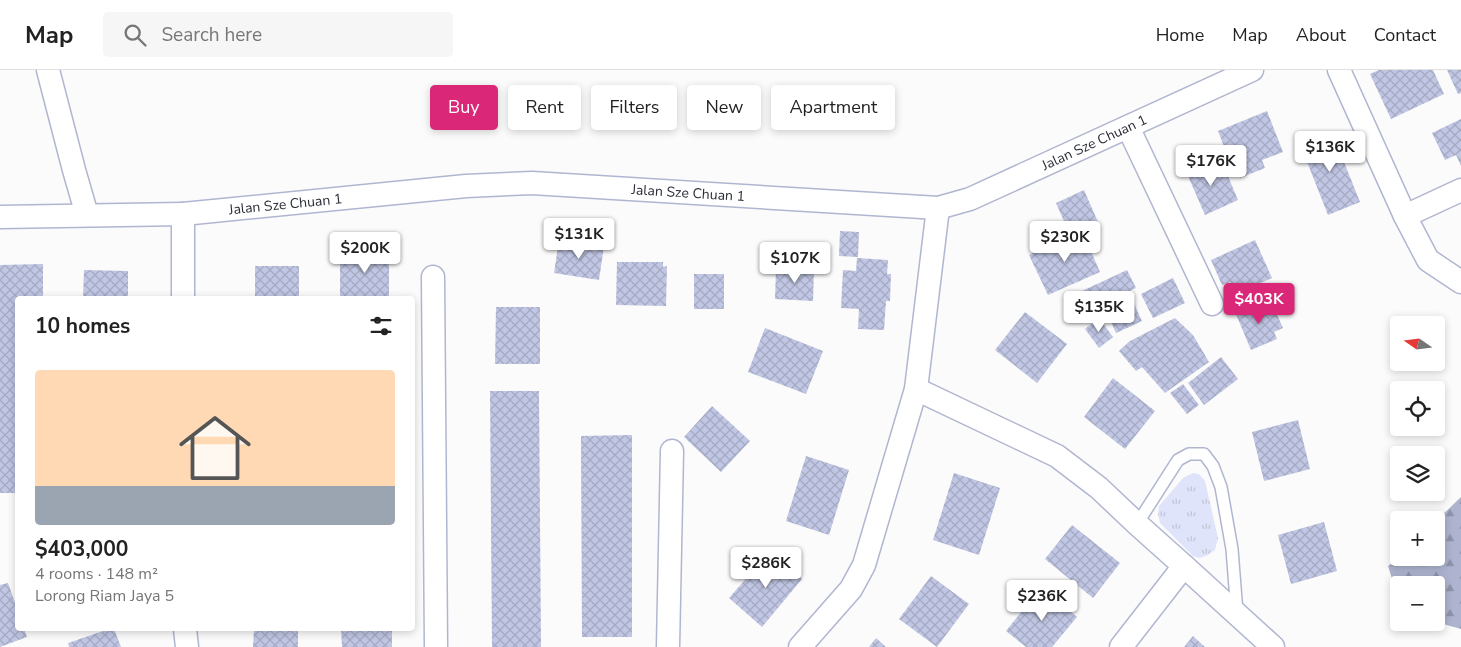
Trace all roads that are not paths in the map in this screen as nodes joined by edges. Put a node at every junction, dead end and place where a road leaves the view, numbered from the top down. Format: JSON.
{"nodes":[{"id":1,"x":48,"y":70,"type":"edge"},
{"id":2,"x":1252,"y":70,"type":"edge"},
{"id":3,"x":1339,"y":70,"type":"edge"},
{"id":4,"x":1128,"y":127,"type":"junction"},
{"id":5,"x":1461,"y":190,"type":"edge"},
{"id":6,"x":938,"y":208,"type":"junction"},
{"id":7,"x":183,"y":214,"type":"junction"},
{"id":8,"x":87,"y":215,"type":"junction"},
{"id":9,"x":0,"y":216,"type":"edge"},
{"id":10,"x":1405,"y":216,"type":"junction"},
{"id":11,"x":433,"y":278,"type":"dead end"},
{"id":12,"x":1461,"y":282,"type":"edge"},
{"id":13,"x":183,"y":296,"type":"edge"},
{"id":14,"x":1212,"y":304,"type":"dead end"},
{"id":15,"x":916,"y":390,"type":"junction"},
{"id":16,"x":672,"y":451,"type":"dead end"},
{"id":17,"x":1137,"y":524,"type":"junction"},
{"id":18,"x":1184,"y":566,"type":"junction"},
{"id":19,"x":1237,"y":613,"type":"junction"},
{"id":20,"x":185,"y":631,"type":"edge"},
{"id":21,"x":187,"y":647,"type":"edge"},
{"id":22,"x":436,"y":647,"type":"edge"},
{"id":23,"x":668,"y":647,"type":"edge"},
{"id":24,"x":800,"y":647,"type":"edge"},
{"id":25,"x":1121,"y":647,"type":"edge"},
{"id":26,"x":1273,"y":647,"type":"edge"}],
"edges":[{"from":1,"to":8,"type":"street"},
{"from":2,"to":4,"type":"street","name":"Jalan Sze Chuan 1"},
{"from":3,"to":10,"type":"street"},
{"from":4,"to":6,"type":"street","name":"Jalan Sze Chuan 1"},
{"from":4,"to":14,"type":"street"},
{"from":5,"to":10,"type":"street"},
{"from":6,"to":7,"type":"street","name":"Jalan Sze Chuan 1"},
{"from":6,"to":15,"type":"street"},
{"from":7,"to":8,"type":"street","name":"Jalan Sze Chuan 1"},
{"from":7,"to":13,"type":"street"},
{"from":8,"to":9,"type":"street","name":"Jalan Sze Chuan 1"},
{"from":10,"to":12,"type":"street"},
{"from":11,"to":22,"type":"street"},
{"from":15,"to":17,"type":"street"},
{"from":15,"to":24,"type":"street"},
{"from":16,"to":23,"type":"street"},
{"from":17,"to":18,"type":"street"},
{"from":17,"to":19,"type":"lane"},
{"from":18,"to":19,"type":"street"},
{"from":18,"to":25,"type":"street"},
{"from":19,"to":26,"type":"street"},
{"from":20,"to":21,"type":"street"}]}
